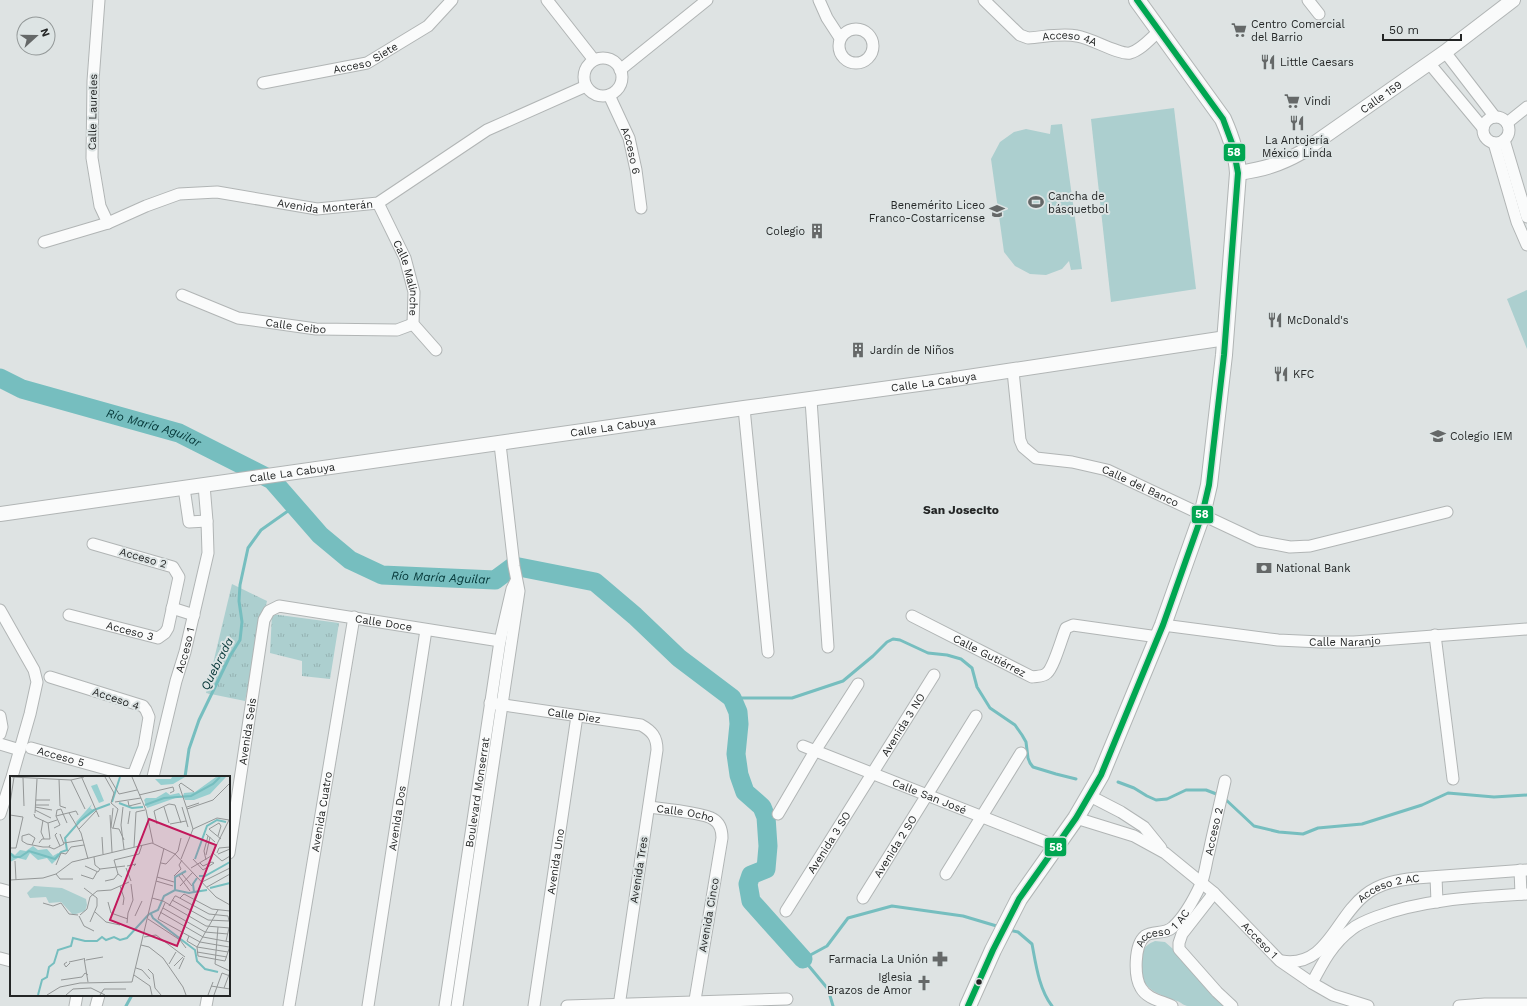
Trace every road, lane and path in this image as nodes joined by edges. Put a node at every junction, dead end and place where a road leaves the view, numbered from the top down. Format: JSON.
{"nodes":[{"id":1,"x":99,"y":0,"type":"edge"},
{"id":2,"x":452,"y":0,"type":"edge"},
{"id":3,"x":547,"y":0,"type":"edge"},
{"id":4,"x":707,"y":0,"type":"edge"},
{"id":5,"x":819,"y":0,"type":"edge"},
{"id":6,"x":984,"y":0,"type":"edge"},
{"id":7,"x":1137,"y":0,"type":"edge"},
{"id":8,"x":1308,"y":0,"type":"edge"},
{"id":9,"x":1513,"y":0,"type":"edge"},
{"id":10,"x":1319,"y":14,"type":"dead end"},
{"id":11,"x":1159,"y":31,"type":"junction"},
{"id":12,"x":840,"y":38,"type":"dead end"},
{"id":13,"x":1444,"y":52,"type":"junction"},
{"id":14,"x":594,"y":60,"type":"junction"},
{"id":15,"x":1429,"y":63,"type":"junction"},
{"id":16,"x":620,"y":70,"type":"junction"},
{"id":17,"x":263,"y":83,"type":"dead end"},
{"id":18,"x":586,"y":86,"type":"junction"},
{"id":19,"x":609,"y":95,"type":"junction"},
{"id":20,"x":1527,"y":107,"type":"edge"},
{"id":21,"x":1495,"y":117,"type":"junction"},
{"id":22,"x":1507,"y":122,"type":"junction"},
{"id":23,"x":1483,"y":128,"type":"junction"},
{"id":24,"x":1499,"y":141,"type":"junction"},
{"id":25,"x":1238,"y":173,"type":"junction"},
{"id":26,"x":378,"y":203,"type":"junction"},
{"id":27,"x":640,"y":208,"type":"dead end"},
{"id":28,"x":1527,"y":217,"type":"edge"},
{"id":29,"x":108,"y":223,"type":"junction"},
{"id":30,"x":44,"y":242,"type":"dead end"},
{"id":31,"x":1527,"y":245,"type":"edge"},
{"id":32,"x":182,"y":295,"type":"dead end"},
{"id":33,"x":413,"y":324,"type":"junction"},
{"id":34,"x":1226,"y":338,"type":"junction"},
{"id":35,"x":436,"y":350,"type":"dead end"},
{"id":36,"x":1013,"y":371,"type":"junction"},
{"id":37,"x":811,"y":400,"type":"junction"},
{"id":38,"x":744,"y":408,"type":"junction"},
{"id":39,"x":500,"y":444,"type":"junction"},
{"id":40,"x":204,"y":485,"type":"junction"},
{"id":41,"x":184,"y":488,"type":"junction"},
{"id":42,"x":1447,"y":512,"type":"dead end"},
{"id":43,"x":0,"y":514,"type":"edge"},
{"id":44,"x":1202,"y":515,"type":"junction"},
{"id":45,"x":208,"y":521,"type":"junction"},
{"id":46,"x":93,"y":544,"type":"dead end"},
{"id":47,"x":516,"y":580,"type":"junction"},
{"id":48,"x":172,"y":608,"type":"junction"},
{"id":49,"x":0,"y":610,"type":"edge"},
{"id":50,"x":269,"y":611,"type":"joint"},
{"id":51,"x":69,"y":615,"type":"dead end"},
{"id":52,"x":194,"y":615,"type":"junction"},
{"id":53,"x":912,"y":616,"type":"dead end"},
{"id":54,"x":354,"y":617,"type":"junction"},
{"id":55,"x":1527,"y":629,"type":"edge"},
{"id":56,"x":426,"y":630,"type":"junction"},
{"id":57,"x":1161,"y":631,"type":"junction"},
{"id":58,"x":1435,"y":635,"type":"junction"},
{"id":59,"x":500,"y":641,"type":"junction"},
{"id":60,"x":828,"y":647,"type":"dead end"},
{"id":61,"x":768,"y":652,"type":"dead end"},
{"id":62,"x":934,"y":675,"type":"dead end"},
{"id":63,"x":50,"y":677,"type":"dead end"},
{"id":64,"x":858,"y":684,"type":"dead end"},
{"id":65,"x":490,"y":703,"type":"junction"},
{"id":66,"x":502,"y":704,"type":"junction"},
{"id":67,"x":0,"y":716,"type":"edge"},
{"id":68,"x":577,"y":716,"type":"junction"},
{"id":69,"x":976,"y":716,"type":"dead end"},
{"id":70,"x":0,"y":734,"type":"edge"},
{"id":71,"x":654,"y":735,"type":"joint"},
{"id":72,"x":0,"y":744,"type":"edge"},
{"id":73,"x":803,"y":746,"type":"dead end"},
{"id":74,"x":144,"y":747,"type":"junction"},
{"id":75,"x":25,"y":749,"type":"junction"},
{"id":76,"x":158,"y":751,"type":"junction"},
{"id":77,"x":814,"y":751,"type":"junction"},
{"id":78,"x":1021,"y":753,"type":"dead end"},
{"id":79,"x":872,"y":773,"type":"junction"},
{"id":80,"x":12,"y":776,"type":"edge"},
{"id":81,"x":153,"y":776,"type":"edge"},
{"id":82,"x":1453,"y":779,"type":"dead end"},
{"id":83,"x":10,"y":781,"type":"edge"},
{"id":84,"x":1225,"y":781,"type":"dead end"},
{"id":85,"x":927,"y":795,"type":"junction"},
{"id":86,"x":1090,"y":796,"type":"junction"},
{"id":87,"x":649,"y":807,"type":"junction"},
{"id":88,"x":0,"y":814,"type":"edge"},
{"id":89,"x":778,"y":814,"type":"dead end"},
{"id":90,"x":982,"y":816,"type":"junction"},
{"id":91,"x":1076,"y":818,"type":"junction"},
{"id":92,"x":719,"y":824,"type":"joint"},
{"id":93,"x":230,"y":846,"type":"edge"},
{"id":94,"x":1056,"y":846,"type":"junction"},
{"id":95,"x":1165,"y":853,"type":"junction"},
{"id":96,"x":1524,"y":870,"type":"edge"},
{"id":97,"x":946,"y":874,"type":"dead end"},
{"id":98,"x":1436,"y":877,"type":"junction"},
{"id":99,"x":1202,"y":883,"type":"junction"},
{"id":100,"x":0,"y":889,"type":"edge"},
{"id":101,"x":10,"y":892,"type":"edge"},
{"id":102,"x":1214,"y":893,"type":"junction"},
{"id":103,"x":1524,"y":894,"type":"edge"},
{"id":104,"x":863,"y":898,"type":"dead end"},
{"id":105,"x":1437,"y":902,"type":"junction"},
{"id":106,"x":786,"y":911,"type":"dead end"},
{"id":107,"x":1343,"y":919,"type":"junction"},
{"id":108,"x":1352,"y":928,"type":"junction"},
{"id":109,"x":0,"y":958,"type":"edge"},
{"id":110,"x":10,"y":961,"type":"edge"},
{"id":111,"x":1280,"y":961,"type":"junction"},
{"id":112,"x":1312,"y":983,"type":"junction"},
{"id":113,"x":77,"y":996,"type":"edge"},
{"id":114,"x":99,"y":996,"type":"edge"},
{"id":115,"x":208,"y":996,"type":"edge"},
{"id":116,"x":787,"y":999,"type":"dead end"},
{"id":117,"x":694,"y":1004,"type":"edge"},
{"id":118,"x":1527,"y":1004,"type":"edge"},
{"id":119,"x":619,"y":1005,"type":"edge"},
{"id":120,"x":75,"y":1006,"type":"edge"},
{"id":121,"x":96,"y":1006,"type":"edge"},
{"id":122,"x":206,"y":1006,"type":"edge"},
{"id":123,"x":289,"y":1006,"type":"edge"},
{"id":124,"x":368,"y":1006,"type":"edge"},
{"id":125,"x":445,"y":1006,"type":"edge"},
{"id":126,"x":457,"y":1006,"type":"edge"},
{"id":127,"x":534,"y":1006,"type":"edge"},
{"id":128,"x":567,"y":1006,"type":"edge"},
{"id":129,"x":968,"y":1006,"type":"edge"},
{"id":130,"x":1172,"y":1006,"type":"edge"},
{"id":131,"x":1232,"y":1006,"type":"edge"},
{"id":132,"x":1368,"y":1006,"type":"edge"},
{"id":133,"x":1459,"y":1006,"type":"edge"}],
"edges":[{"from":1,"to":29,"type":"street","name":"Calle Laureles"},
{"from":2,"to":17,"type":"street","name":"Acceso Siete"},
{"from":3,"to":14,"type":"street"},
{"from":4,"to":16,"type":"street"},
{"from":5,"to":12,"type":"street"},
{"from":6,"to":11,"type":"street","name":"Acceso 4A"},
{"from":7,"to":11,"type":"main road"},
{"from":8,"to":10,"type":"street"},
{"from":9,"to":13,"type":"street","name":"Calle 159"},
{"from":11,"to":25,"type":"main road"},
{"from":13,"to":15,"type":"street","name":"Calle 159"},
{"from":13,"to":21,"type":"street"},
{"from":14,"to":16,"type":"street"},
{"from":14,"to":18,"type":"street"},
{"from":15,"to":23,"type":"street"},
{"from":15,"to":25,"type":"street","name":"Calle 159"},
{"from":16,"to":19,"type":"street"},
{"from":18,"to":19,"type":"street"},
{"from":18,"to":26,"type":"street","name":"Avenida Monterán"},
{"from":19,"to":27,"type":"street","name":"Acceso 6"},
{"from":20,"to":22,"type":"street"},
{"from":21,"to":22,"type":"street"},
{"from":21,"to":23,"type":"street"},
{"from":22,"to":24,"type":"street"},
{"from":23,"to":24,"type":"street"},
{"from":24,"to":28,"type":"street"},
{"from":24,"to":31,"type":"street"},
{"from":25,"to":34,"type":"main road"},
{"from":26,"to":29,"type":"street","name":"Avenida Monterán"},
{"from":26,"to":33,"type":"street","name":"Calle Malinche"},
{"from":29,"to":30,"type":"street","name":"Avenida Monterán"},
{"from":32,"to":33,"type":"street","name":"Calle Ceibo"},
{"from":33,"to":35,"type":"street","name":"Calle Malinche"},
{"from":34,"to":36,"type":"street","name":"Calle La Cabuya"},
{"from":34,"to":44,"type":"main road"},
{"from":36,"to":37,"type":"street","name":"Calle La Cabuya"},
{"from":36,"to":44,"type":"street","name":"Calle del Banco"},
{"from":37,"to":38,"type":"street","name":"Calle La Cabuya"},
{"from":37,"to":60,"type":"street"},
{"from":38,"to":39,"type":"street","name":"Calle La Cabuya"},
{"from":38,"to":61,"type":"street"},
{"from":39,"to":40,"type":"street","name":"Calle La Cabuya"},
{"from":39,"to":47,"type":"street","name":"Boulevard Monserrat"},
{"from":40,"to":41,"type":"street","name":"Calle La Cabuya"},
{"from":40,"to":45,"type":"street","name":"Acceso 1"},
{"from":41,"to":43,"type":"street","name":"Calle La Cabuya"},
{"from":41,"to":45,"type":"street"},
{"from":42,"to":44,"type":"street","name":"Calle del Banco"},
{"from":44,"to":57,"type":"main road"},
{"from":45,"to":52,"type":"street","name":"Acceso 1"},
{"from":46,"to":48,"type":"street","name":"Acceso 2"},
{"from":47,"to":59,"type":"street","name":"Boulevard Monserrat"},
{"from":47,"to":66,"type":"street","name":"Boulevard Monserrat"},
{"from":48,"to":51,"type":"street","name":"Acceso 3"},
{"from":48,"to":52,"type":"street"},
{"from":49,"to":75,"type":"street"},
{"from":50,"to":54,"type":"street","name":"Calle Doce"},
{"from":50,"to":93,"type":"street","name":"Avenida Seis"},
{"from":52,"to":76,"type":"street","name":"Acceso 1"},
{"from":53,"to":57,"type":"street","name":"Calle Gutiérrez"},
{"from":54,"to":56,"type":"street","name":"Calle Doce"},
{"from":54,"to":123,"type":"street","name":"Avenida Cuatro"},
{"from":55,"to":58,"type":"street","name":"Calle Naranjo"},
{"from":56,"to":59,"type":"street","name":"Calle Doce"},
{"from":56,"to":124,"type":"street","name":"Avenida Dos"},
{"from":57,"to":58,"type":"street","name":"Calle Naranjo"},
{"from":57,"to":86,"type":"main road"},
{"from":58,"to":82,"type":"street"},
{"from":59,"to":65,"type":"street","name":"Boulevard Monserrat"},
{"from":62,"to":79,"type":"street","name":"Avenida 3 NO"},
{"from":63,"to":74,"type":"street","name":"Acceso 4"},
{"from":64,"to":77,"type":"street"},
{"from":65,"to":66,"type":"street","name":"Calle Diez"},
{"from":65,"to":125,"type":"street","name":"Boulevard Monserrat"},
{"from":66,"to":68,"type":"street","name":"Calle Diez"},
{"from":66,"to":126,"type":"street","name":"Boulevard Monserrat"},
{"from":67,"to":70,"type":"street"},
{"from":68,"to":71,"type":"street","name":"Calle Diez"},
{"from":68,"to":127,"type":"street","name":"Avenida Uno"},
{"from":69,"to":85,"type":"street","name":"Avenida 2 SO"},
{"from":71,"to":87,"type":"street","name":"Avenida Tres"},
{"from":72,"to":75,"type":"street"},
{"from":73,"to":77,"type":"street","name":"Calle San José"},
{"from":74,"to":75,"type":"street","name":"Acceso 5"},
{"from":74,"to":76,"type":"street"},
{"from":75,"to":80,"type":"street"},
{"from":76,"to":81,"type":"street","name":"Acceso 1"},
{"from":77,"to":79,"type":"street","name":"Calle San José"},
{"from":77,"to":89,"type":"street"},
{"from":78,"to":90,"type":"street"},
{"from":79,"to":85,"type":"street","name":"Calle San José"},
{"from":79,"to":106,"type":"street","name":"Avenida 3 SO"},
{"from":83,"to":88,"type":"street"},
{"from":84,"to":99,"type":"street","name":"Acceso 2"},
{"from":85,"to":90,"type":"street","name":"Calle San José"},
{"from":85,"to":104,"type":"street","name":"Avenida 2 SO"},
{"from":86,"to":91,"type":"main road"},
{"from":86,"to":95,"type":"street","name":"Acceso 1"},
{"from":87,"to":92,"type":"street","name":"Calle Ocho"},
{"from":87,"to":119,"type":"street","name":"Avenida Tres"},
{"from":90,"to":94,"type":"street","name":"Calle San José"},
{"from":90,"to":97,"type":"street"},
{"from":91,"to":94,"type":"main road"},
{"from":91,"to":95,"type":"street","name":"Acceso 1"},
{"from":92,"to":117,"type":"street","name":"Avenida Cinco"},
{"from":94,"to":129,"type":"main road"},
{"from":95,"to":99,"type":"street","name":"Acceso 1"},
{"from":96,"to":98,"type":"street","name":"Acceso 2 AC"},
{"from":96,"to":103,"type":"street"},
{"from":98,"to":105,"type":"street"},
{"from":98,"to":107,"type":"street","name":"Acceso 2 AC"},
{"from":99,"to":102,"type":"street","name":"Acceso 1"},
{"from":99,"to":130,"type":"street","name":"Acceso 1 AC"},
{"from":100,"to":101,"type":"street"},
{"from":102,"to":111,"type":"street","name":"Acceso 1"},
{"from":102,"to":131,"type":"street","name":"Acceso 1 AC"},
{"from":103,"to":105,"type":"street","name":"Acceso 2 AC"},
{"from":105,"to":108,"type":"street","name":"Acceso 2 AC"},
{"from":107,"to":108,"type":"street"},
{"from":107,"to":111,"type":"street","name":"Acceso 2 AC"},
{"from":108,"to":112,"type":"street","name":"Acceso 2 AC"},
{"from":109,"to":110,"type":"street"},
{"from":111,"to":112,"type":"street","name":"Acceso 1"},
{"from":112,"to":132,"type":"street","name":"Acceso 1"},
{"from":113,"to":120,"type":"street"},
{"from":114,"to":121,"type":"street"},
{"from":115,"to":122,"type":"street"},
{"from":116,"to":117,"type":"street"},
{"from":117,"to":119,"type":"street"},
{"from":118,"to":133,"type":"street"},
{"from":119,"to":128,"type":"street"}]}
